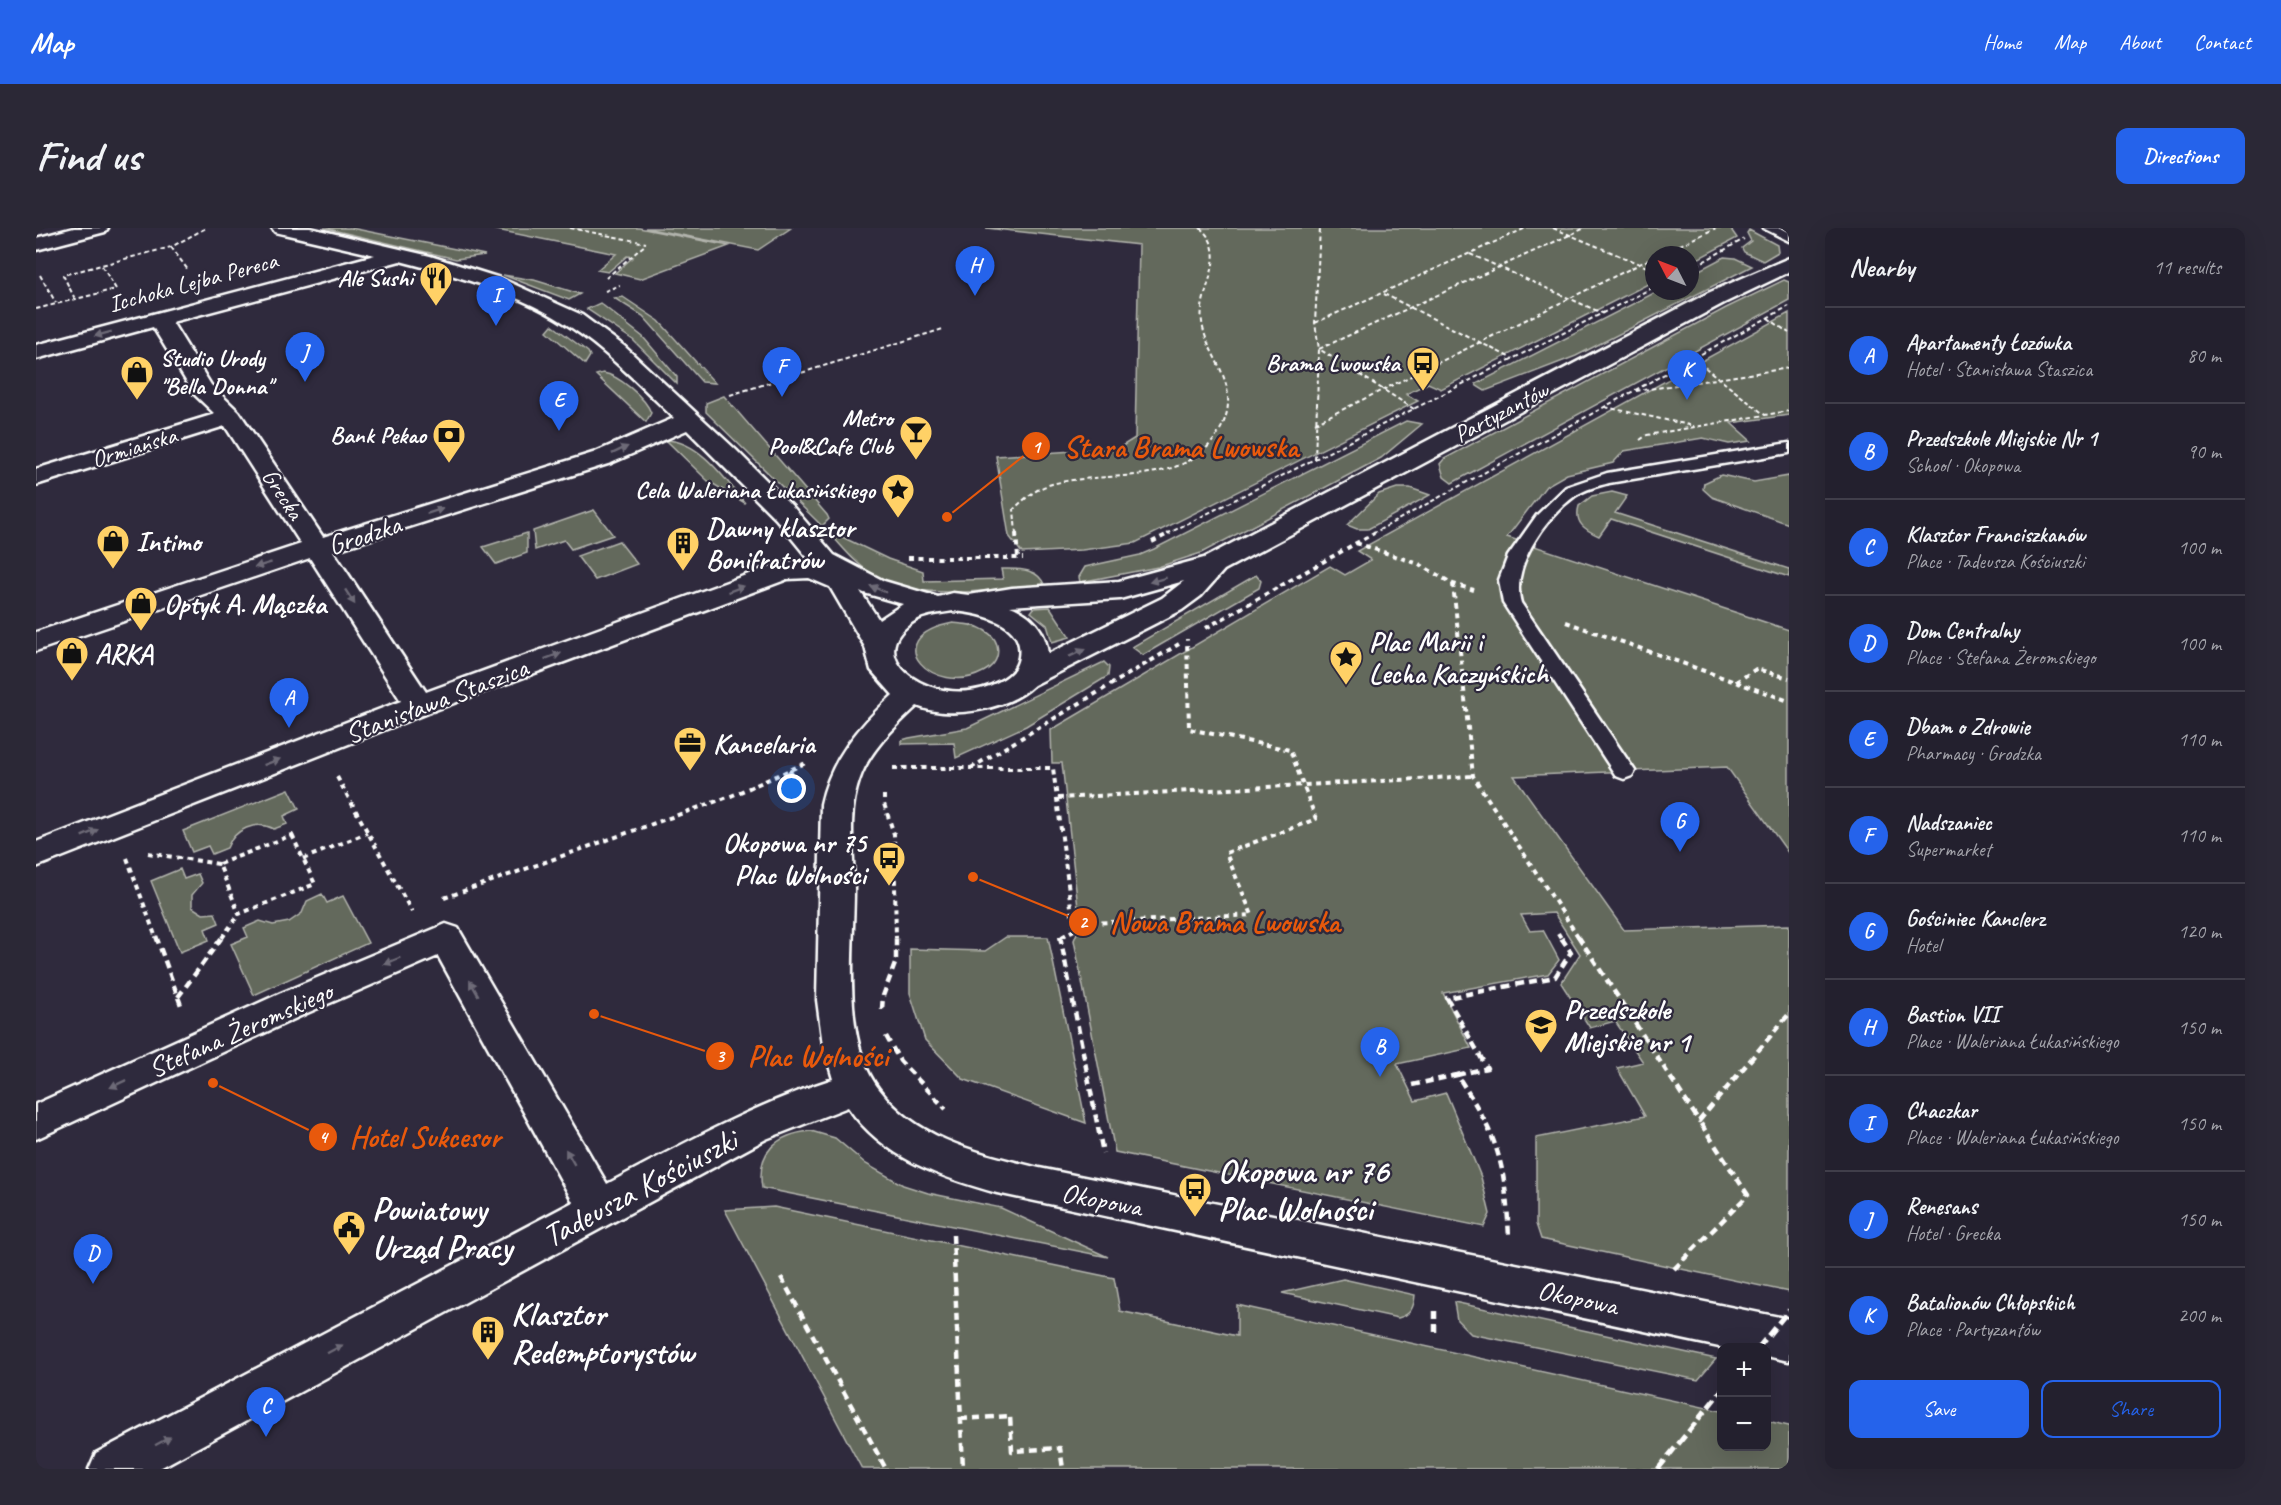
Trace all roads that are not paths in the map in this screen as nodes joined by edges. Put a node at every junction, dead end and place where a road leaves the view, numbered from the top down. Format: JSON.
{"nodes":[{"id":1,"x":98,"y":228,"type":"edge"},
{"id":2,"x":282,"y":228,"type":"edge"},
{"id":3,"x":1770,"y":228,"type":"edge"},
{"id":4,"x":1789,"y":237,"type":"edge"},
{"id":5,"x":36,"y":244,"type":"edge"},
{"id":6,"x":399,"y":254,"type":"junction"},
{"id":7,"x":1789,"y":264,"type":"edge"},
{"id":8,"x":159,"y":319,"type":"junction"},
{"id":9,"x":36,"y":352,"type":"edge"},
{"id":10,"x":231,"y":417,"type":"junction"},
{"id":11,"x":690,"y":420,"type":"junction"},
{"id":12,"x":1789,"y":448,"type":"edge"},
{"id":13,"x":36,"y":477,"type":"edge"},
{"id":14,"x":319,"y":548,"type":"junction"},
{"id":15,"x":1214,"y":564,"type":"junction"},
{"id":16,"x":833,"y":571,"type":"junction"},
{"id":17,"x":973,"y":603,"type":"junction"},
{"id":18,"x":933,"y":604,"type":"junction"},
{"id":19,"x":36,"y":642,"type":"edge"},
{"id":20,"x":879,"y":646,"type":"junction"},
{"id":21,"x":1024,"y":678,"type":"junction"},
{"id":22,"x":912,"y":694,"type":"junction"},
{"id":23,"x":419,"y":705,"type":"junction"},
{"id":24,"x":1624,"y":771,"type":"dead end"},
{"id":25,"x":36,"y":855,"type":"edge"},
{"id":26,"x":856,"y":1088,"type":"junction"},
{"id":27,"x":36,"y":1122,"type":"edge"},
{"id":28,"x":598,"y":1209,"type":"junction"},
{"id":29,"x":1789,"y":1340,"type":"edge"},
{"id":30,"x":112,"y":1469,"type":"edge"}],
"edges":[{"from":1,"to":5,"type":"street"},
{"from":2,"to":6,"type":"street"},
{"from":3,"to":4,"type":"lane"},
{"from":6,"to":8,"type":"street","name":"Icchoka Lejba Pereca"},
{"from":6,"to":11,"type":"street"},
{"from":7,"to":15,"type":"street","name":"Partyzantów"},
{"from":8,"to":9,"type":"street","name":"Icchoka Lejba Pereca","one_way":true},
{"from":8,"to":10,"type":"street","name":"Grecka"},
{"from":10,"to":13,"type":"street","name":"Ormiańska"},
{"from":10,"to":14,"type":"street","name":"Grecka"},
{"from":14,"to":11,"type":"street","name":"Grodzka","one_way":true},
{"from":11,"to":16,"type":"street"},
{"from":12,"to":24,"type":"lane"},
{"from":14,"to":19,"type":"street","name":"Grodzka","one_way":true},
{"from":14,"to":23,"type":"street","name":"Grecka","one_way":true},
{"from":15,"to":17,"type":"street","name":"Partyzantów","one_way":true},
{"from":21,"to":15,"type":"street","name":"Partyzantów","one_way":true},
{"from":18,"to":16,"type":"street","one_way":true},
{"from":16,"to":20,"type":"street"},
{"from":23,"to":16,"type":"street","name":"Stanisława Staszica","one_way":true},
{"from":17,"to":18,"type":"street"},
{"from":17,"to":21,"type":"street"},
{"from":18,"to":20,"type":"street"},
{"from":20,"to":22,"type":"street"},
{"from":21,"to":22,"type":"street"},
{"from":22,"to":26,"type":"street","name":"Okopowa"},
{"from":25,"to":23,"type":"street","name":"Stanisława Staszica","one_way":true},
{"from":26,"to":28,"type":"street","name":"Tadeusza Kościuszki"},
{"from":26,"to":29,"type":"street","name":"Okopowa"},
{"from":28,"to":27,"type":"street","name":"Stefana Żeromskiego","one_way":true},
{"from":30,"to":28,"type":"street","name":"Tadeusza Kościuszki","one_way":true}]}
